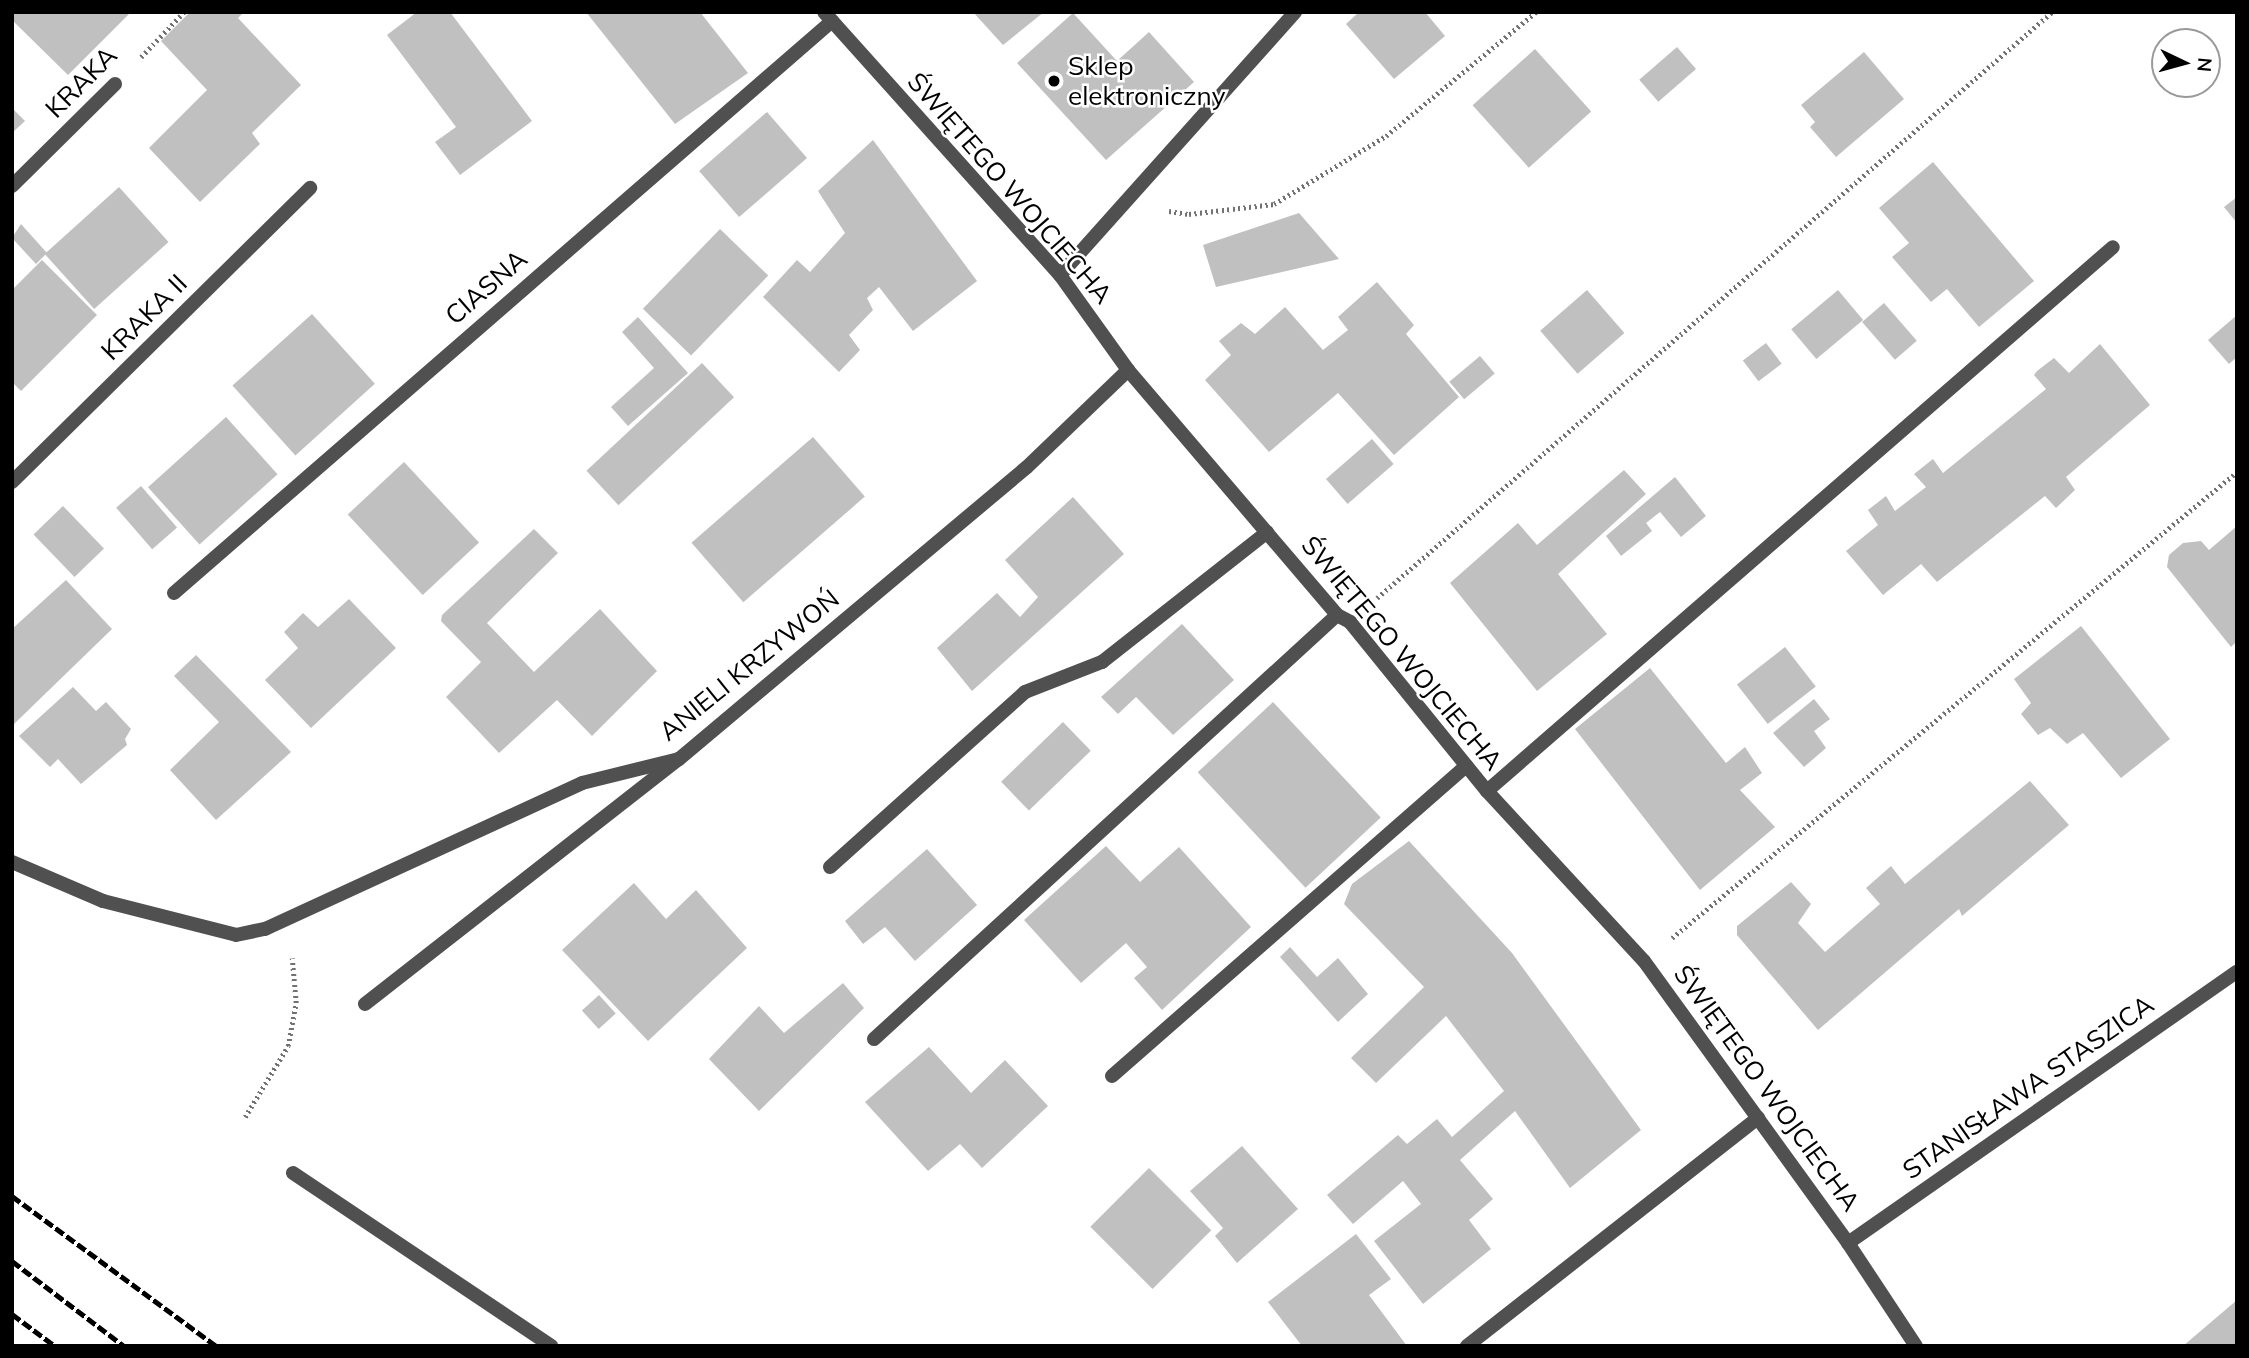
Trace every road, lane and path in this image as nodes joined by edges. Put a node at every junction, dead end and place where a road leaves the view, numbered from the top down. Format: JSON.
{"nodes":[{"id":1,"x":184,"y":12,"type":"edge"},
{"id":2,"x":1295,"y":12,"type":"edge"},
{"id":3,"x":1536,"y":12,"type":"edge"},
{"id":4,"x":2052,"y":12,"type":"edge"},
{"id":5,"x":828,"y":17,"type":"edge"},
{"id":6,"x":115,"y":84,"type":"joint"},
{"id":7,"x":12,"y":186,"type":"edge"},
{"id":8,"x":310,"y":188,"type":"dead end"},
{"id":9,"x":1123,"y":205,"type":"junction"},
{"id":10,"x":2113,"y":247,"type":"dead end"},
{"id":11,"x":1060,"y":275,"type":"junction"},
{"id":12,"x":1128,"y":370,"type":"junction"},
{"id":13,"x":2237,"y":472,"type":"edge"},
{"id":14,"x":12,"y":482,"type":"edge"},
{"id":15,"x":1267,"y":532,"type":"junction"},
{"id":16,"x":174,"y":593,"type":"dead end"},
{"id":17,"x":1344,"y":618,"type":"junction"},
{"id":18,"x":679,"y":759,"type":"junction"},
{"id":19,"x":1466,"y":766,"type":"junction"},
{"id":20,"x":1487,"y":791,"type":"junction"},
{"id":21,"x":12,"y":862,"type":"edge"},
{"id":22,"x":830,"y":867,"type":"dead end"},
{"id":23,"x":286,"y":919,"type":"junction"},
{"id":24,"x":1644,"y":961,"type":"junction"},
{"id":25,"x":2237,"y":972,"type":"edge"},
{"id":26,"x":365,"y":1004,"type":"dead end"},
{"id":27,"x":874,"y":1040,"type":"dead end"},
{"id":28,"x":1112,"y":1076,"type":"dead end"},
{"id":29,"x":245,"y":1116,"type":"dead end"},
{"id":30,"x":1758,"y":1118,"type":"junction"},
{"id":31,"x":293,"y":1173,"type":"dead end"},
{"id":32,"x":1848,"y":1243,"type":"junction"},
{"id":33,"x":551,"y":1346,"type":"edge"},
{"id":34,"x":1467,"y":1346,"type":"edge"},
{"id":35,"x":1916,"y":1346,"type":"edge"}],
"edges":[{"from":1,"to":6,"type":"path","name":"KRAKA"},
{"from":2,"to":9,"type":"street"},
{"from":3,"to":9,"type":"path"},
{"from":4,"to":17,"type":"path"},
{"from":5,"to":11,"type":"street","name":"ŚWIĘTEGO WOJCIECHA"},
{"from":5,"to":16,"type":"street","name":"CIASNA"},
{"from":6,"to":7,"type":"street","name":"KRAKA"},
{"from":8,"to":14,"type":"street","name":"KRAKA II"},
{"from":9,"to":11,"type":"street"},
{"from":10,"to":20,"type":"street"},
{"from":11,"to":12,"type":"street","name":"ŚWIĘTEGO WOJCIECHA"},
{"from":12,"to":15,"type":"street","name":"ŚWIĘTEGO WOJCIECHA"},
{"from":12,"to":18,"type":"street","name":"ANIELI KRZYWOŃ"},
{"from":13,"to":24,"type":"path"},
{"from":15,"to":17,"type":"street","name":"ŚWIĘTEGO WOJCIECHA"},
{"from":15,"to":22,"type":"street"},
{"from":17,"to":19,"type":"street","name":"ŚWIĘTEGO WOJCIECHA"},
{"from":17,"to":27,"type":"street"},
{"from":18,"to":23,"type":"street","name":"ANIELI KRZYWOŃ"},
{"from":18,"to":26,"type":"street"},
{"from":19,"to":20,"type":"street","name":"ŚWIĘTEGO WOJCIECHA"},
{"from":19,"to":28,"type":"street"},
{"from":20,"to":24,"type":"street","name":"ŚWIĘTEGO WOJCIECHA"},
{"from":21,"to":23,"type":"street","name":"ANIELI KRZYWOŃ"},
{"from":23,"to":29,"type":"path"},
{"from":24,"to":30,"type":"street","name":"ŚWIĘTEGO WOJCIECHA"},
{"from":25,"to":32,"type":"street","name":"STANISŁAWA STASZICA"},
{"from":30,"to":32,"type":"street","name":"ŚWIĘTEGO WOJCIECHA"},
{"from":30,"to":34,"type":"street"},
{"from":31,"to":33,"type":"street"},
{"from":32,"to":35,"type":"street","name":"ŚWIĘTEGO WOJCIECHA"}]}
